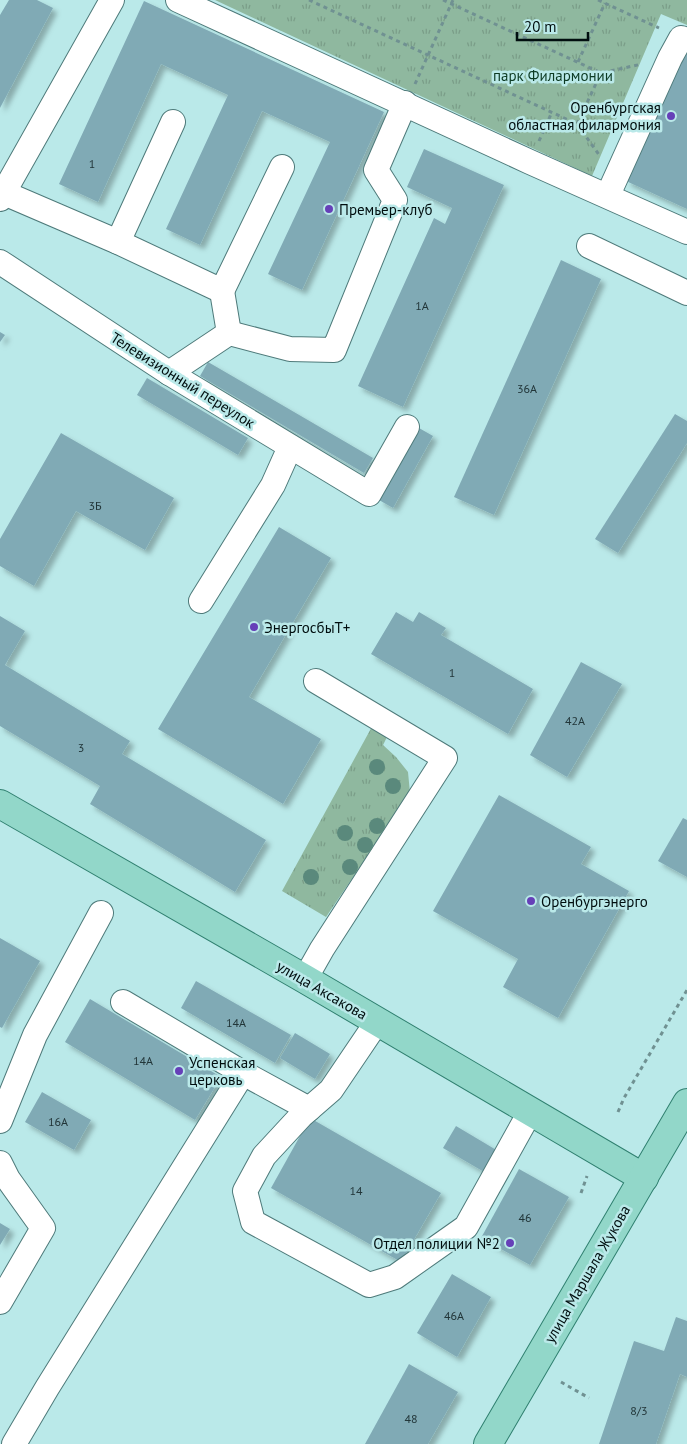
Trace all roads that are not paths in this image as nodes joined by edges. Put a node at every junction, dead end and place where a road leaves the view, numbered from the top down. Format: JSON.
{"nodes":[{"id":1,"x":112,"y":0,"type":"edge"},
{"id":2,"x":178,"y":0,"type":"edge"},
{"id":3,"x":679,"y":45,"type":"edge"},
{"id":4,"x":406,"y":103,"type":"junction"},
{"id":5,"x":173,"y":122,"type":"dead end"},
{"id":6,"x":282,"y":167,"type":"dead end"},
{"id":7,"x":612,"y":187,"type":"junction"},
{"id":8,"x":2,"y":196,"type":"edge"},
{"id":9,"x":687,"y":232,"type":"edge"},
{"id":10,"x":118,"y":242,"type":"junction"},
{"id":11,"x":589,"y":246,"type":"dead end"},
{"id":12,"x":0,"y":262,"type":"edge"},
{"id":13,"x":222,"y":290,"type":"junction"},
{"id":14,"x":687,"y":293,"type":"edge"},
{"id":15,"x":229,"y":333,"type":"junction"},
{"id":16,"x":170,"y":373,"type":"junction"},
{"id":17,"x":407,"y":427,"type":"dead end"},
{"id":18,"x":290,"y":447,"type":"junction"},
{"id":19,"x":201,"y":601,"type":"dead end"},
{"id":20,"x":316,"y":681,"type":"dead end"},
{"id":21,"x":0,"y":804,"type":"edge"},
{"id":22,"x":102,"y":913,"type":"dead end"},
{"id":23,"x":305,"y":979,"type":"junction"},
{"id":24,"x":123,"y":1002,"type":"dead end"},
{"id":25,"x":377,"y":1022,"type":"junction"},
{"id":26,"x":243,"y":1073,"type":"junction"},
{"id":27,"x":687,"y":1103,"type":"edge"},
{"id":28,"x":309,"y":1109,"type":"junction"},
{"id":29,"x":530,"y":1112,"type":"junction"},
{"id":30,"x":0,"y":1121,"type":"edge"},
{"id":31,"x":0,"y":1163,"type":"edge"},
{"id":32,"x":644,"y":1178,"type":"junction"},
{"id":33,"x":0,"y":1302,"type":"edge"},
{"id":34,"x":14,"y":1444,"type":"edge"},
{"id":35,"x":488,"y":1444,"type":"edge"}],
"edges":[{"from":1,"to":8,"type":"street"},
{"from":2,"to":4,"type":"street"},
{"from":3,"to":7,"type":"street"},
{"from":4,"to":7,"type":"street"},
{"from":4,"to":15,"type":"street"},
{"from":5,"to":10,"type":"street"},
{"from":6,"to":13,"type":"street"},
{"from":7,"to":9,"type":"street"},
{"from":8,"to":10,"type":"street"},
{"from":10,"to":13,"type":"street"},
{"from":11,"to":14,"type":"street"},
{"from":12,"to":16,"type":"street","name":"Телевизионный переулок"},
{"from":13,"to":15,"type":"street"},
{"from":15,"to":16,"type":"street"},
{"from":16,"to":18,"type":"street","name":"Телевизионный переулок"},
{"from":17,"to":18,"type":"street","name":"Телевизионный переулок"},
{"from":18,"to":19,"type":"street"},
{"from":20,"to":23,"type":"street"},
{"from":21,"to":23,"type":"main road","name":"улица Аксакова"},
{"from":22,"to":30,"type":"street"},
{"from":23,"to":25,"type":"main road","name":"улица Аксакова"},
{"from":24,"to":26,"type":"street"},
{"from":25,"to":28,"type":"street"},
{"from":25,"to":29,"type":"main road","name":"улица Аксакова"},
{"from":26,"to":28,"type":"street"},
{"from":26,"to":34,"type":"street"},
{"from":27,"to":32,"type":"main road","name":"улица Маршала Жукова"},
{"from":28,"to":29,"type":"street"},
{"from":29,"to":32,"type":"main road","name":"улица Аксакова"},
{"from":31,"to":33,"type":"street"},
{"from":32,"to":35,"type":"main road","name":"улица Маршала Жукова"}]}
